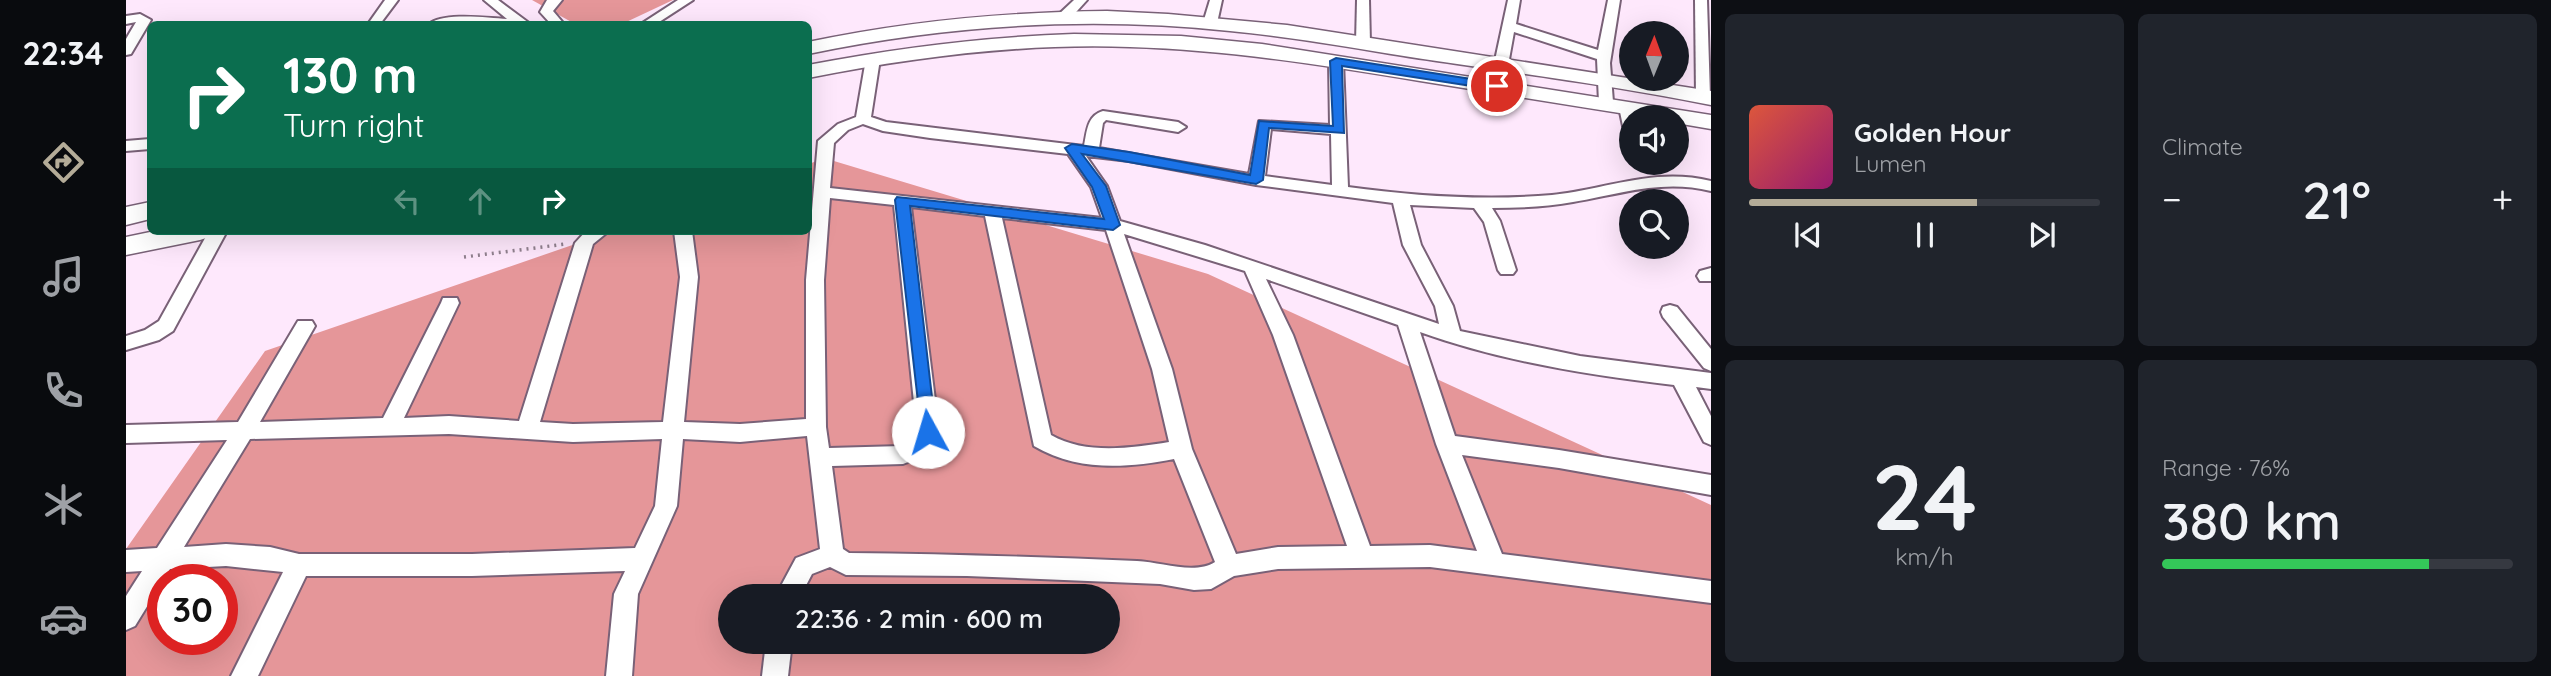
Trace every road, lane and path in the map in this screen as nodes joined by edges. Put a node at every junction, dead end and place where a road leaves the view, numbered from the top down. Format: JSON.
{"nodes":[{"id":1,"x":392,"y":0,"type":"edge"},
{"id":2,"x":490,"y":0,"type":"edge"},
{"id":3,"x":556,"y":0,"type":"edge"},
{"id":4,"x":687,"y":0,"type":"edge"},
{"id":5,"x":1081,"y":0,"type":"edge"},
{"id":6,"x":1216,"y":0,"type":"edge"},
{"id":7,"x":1363,"y":0,"type":"edge"},
{"id":8,"x":1514,"y":0,"type":"edge"},
{"id":9,"x":1614,"y":0,"type":"edge"},
{"id":10,"x":1701,"y":0,"type":"edge"},
{"id":11,"x":1062,"y":19,"type":"junction"},
{"id":12,"x":126,"y":20,"type":"edge"},
{"id":13,"x":376,"y":21,"type":"edge"},
{"id":14,"x":519,"y":21,"type":"edge"},
{"id":15,"x":555,"y":21,"type":"edge"},
{"id":16,"x":653,"y":21,"type":"edge"},
{"id":17,"x":1210,"y":23,"type":"junction"},
{"id":18,"x":1507,"y":25,"type":"junction"},
{"id":19,"x":1363,"y":43,"type":"junction"},
{"id":20,"x":812,"y":47,"type":"edge"},
{"id":21,"x":126,"y":51,"type":"edge"},
{"id":22,"x":1602,"y":56,"type":"junction"},
{"id":23,"x":873,"y":59,"type":"junction"},
{"id":24,"x":1336,"y":61,"type":"junction"},
{"id":25,"x":1501,"y":65,"type":"junction"},
{"id":26,"x":812,"y":71,"type":"edge"},
{"id":27,"x":1707,"y":98,"type":"edge"},
{"id":28,"x":1616,"y":104,"type":"edge"},
{"id":29,"x":863,"y":119,"type":"junction"},
{"id":30,"x":1711,"y":122,"type":"edge"},
{"id":31,"x":1178,"y":127,"type":"dead end"},
{"id":32,"x":1339,"y":130,"type":"junction"},
{"id":33,"x":147,"y":144,"type":"edge"},
{"id":34,"x":126,"y":146,"type":"edge"},
{"id":35,"x":1081,"y":150,"type":"junction"},
{"id":36,"x":1643,"y":175,"type":"edge"},
{"id":37,"x":1256,"y":180,"type":"junction"},
{"id":38,"x":1644,"y":181,"type":"junction"},
{"id":39,"x":1711,"y":186,"type":"edge"},
{"id":40,"x":1340,"y":191,"type":"junction"},
{"id":41,"x":822,"y":192,"type":"junction"},
{"id":42,"x":902,"y":200,"type":"junction"},
{"id":43,"x":1401,"y":200,"type":"junction"},
{"id":44,"x":1480,"y":204,"type":"junction"},
{"id":45,"x":992,"y":210,"type":"junction"},
{"id":46,"x":147,"y":212,"type":"edge"},
{"id":47,"x":126,"y":216,"type":"edge"},
{"id":48,"x":1113,"y":225,"type":"junction"},
{"id":49,"x":180,"y":235,"type":"edge"},
{"id":50,"x":216,"y":235,"type":"edge"},
{"id":51,"x":592,"y":235,"type":"edge"},
{"id":52,"x":684,"y":235,"type":"edge"},
{"id":53,"x":584,"y":243,"type":"junction"},
{"id":54,"x":126,"y":246,"type":"edge"},
{"id":55,"x":464,"y":257,"type":"dead end"},
{"id":56,"x":1252,"y":267,"type":"junction"},
{"id":57,"x":1507,"y":270,"type":"dead end"},
{"id":58,"x":450,"y":303,"type":"dead end"},
{"id":59,"x":1670,"y":312,"type":"dead end"},
{"id":60,"x":1406,"y":320,"type":"junction"},
{"id":61,"x":305,"y":326,"type":"dead end"},
{"id":62,"x":1452,"y":336,"type":"junction"},
{"id":63,"x":126,"y":343,"type":"edge"},
{"id":64,"x":1711,"y":363,"type":"edge"},
{"id":65,"x":1681,"y":379,"type":"junction"},
{"id":66,"x":1711,"y":381,"type":"edge"},
{"id":67,"x":389,"y":427,"type":"junction"},
{"id":68,"x":816,"y":427,"type":"junction"},
{"id":69,"x":527,"y":430,"type":"junction"},
{"id":70,"x":673,"y":430,"type":"junction"},
{"id":71,"x":242,"y":432,"type":"junction"},
{"id":72,"x":126,"y":434,"type":"edge"},
{"id":73,"x":1711,"y":436,"type":"edge"},
{"id":74,"x":1447,"y":444,"type":"junction"},
{"id":75,"x":1181,"y":449,"type":"junction"},
{"id":76,"x":820,"y":457,"type":"junction"},
{"id":77,"x":1711,"y":485,"type":"edge"},
{"id":78,"x":832,"y":555,"type":"junction"},
{"id":79,"x":1362,"y":557,"type":"junction"},
{"id":80,"x":644,"y":559,"type":"junction"},
{"id":81,"x":162,"y":560,"type":"junction"},
{"id":82,"x":126,"y":561,"type":"edge"},
{"id":83,"x":1494,"y":564,"type":"junction"},
{"id":84,"x":299,"y":565,"type":"junction"},
{"id":85,"x":1230,"y":566,"type":"junction"},
{"id":86,"x":794,"y":584,"type":"edge"},
{"id":87,"x":1711,"y":592,"type":"edge"},
{"id":88,"x":126,"y":618,"type":"edge"},
{"id":89,"x":778,"y":654,"type":"edge"},
{"id":90,"x":244,"y":676,"type":"edge"},
{"id":91,"x":619,"y":676,"type":"edge"},
{"id":92,"x":775,"y":676,"type":"edge"}],
"edges":[{"from":1,"to":13,"type":"street"},
{"from":2,"to":14,"type":"street"},
{"from":3,"to":15,"type":"street"},
{"from":4,"to":16,"type":"street"},
{"from":5,"to":11,"type":"street"},
{"from":6,"to":17,"type":"street"},
{"from":7,"to":19,"type":"street"},
{"from":8,"to":18,"type":"street"},
{"from":9,"to":22,"type":"street"},
{"from":10,"to":27,"type":"street"},
{"from":11,"to":17,"type":"main road"},
{"from":11,"to":20,"type":"main road"},
{"from":12,"to":21,"type":"street"},
{"from":17,"to":19,"type":"main road"},
{"from":18,"to":22,"type":"street"},
{"from":18,"to":25,"type":"street"},
{"from":19,"to":25,"type":"main road"},
{"from":22,"to":28,"type":"street"},
{"from":23,"to":24,"type":"main road"},
{"from":23,"to":26,"type":"main road"},
{"from":23,"to":29,"type":"street"},
{"from":24,"to":28,"type":"main road"},
{"from":24,"to":32,"type":"street"},
{"from":25,"to":28,"type":"main road"},
{"from":27,"to":28,"type":"main road"},
{"from":28,"to":30,"type":"main road"},
{"from":29,"to":35,"type":"street"},
{"from":29,"to":41,"type":"street"},
{"from":31,"to":35,"type":"street"},
{"from":32,"to":37,"type":"street"},
{"from":32,"to":40,"type":"street"},
{"from":33,"to":34,"type":"street"},
{"from":35,"to":37,"type":"street"},
{"from":35,"to":48,"type":"street"},
{"from":36,"to":38,"type":"street"},
{"from":37,"to":40,"type":"street"},
{"from":38,"to":39,"type":"street"},
{"from":38,"to":44,"type":"street"},
{"from":40,"to":43,"type":"street"},
{"from":41,"to":42,"type":"street"},
{"from":41,"to":68,"type":"street"},
{"from":42,"to":45,"type":"street"},
{"from":42,"to":76,"type":"street"},
{"from":43,"to":44,"type":"street"},
{"from":43,"to":62,"type":"street"},
{"from":44,"to":57,"type":"street"},
{"from":45,"to":48,"type":"street"},
{"from":45,"to":75,"type":"street"},
{"from":46,"to":47,"type":"main road"},
{"from":48,"to":56,"type":"street"},
{"from":48,"to":75,"type":"street"},
{"from":49,"to":54,"type":"main road"},
{"from":50,"to":63,"type":"street"},
{"from":51,"to":53,"type":"street"},
{"from":52,"to":70,"type":"street"},
{"from":53,"to":55,"type":"path"},
{"from":53,"to":69,"type":"street"},
{"from":56,"to":60,"type":"street"},
{"from":56,"to":79,"type":"street"},
{"from":58,"to":67,"type":"street"},
{"from":59,"to":64,"type":"street"},
{"from":60,"to":62,"type":"street"},
{"from":60,"to":74,"type":"street"},
{"from":61,"to":71,"type":"street"},
{"from":62,"to":65,"type":"street"},
{"from":65,"to":66,"type":"street"},
{"from":65,"to":73,"type":"street"},
{"from":67,"to":69,"type":"street"},
{"from":67,"to":71,"type":"street"},
{"from":68,"to":70,"type":"street"},
{"from":68,"to":76,"type":"street"},
{"from":69,"to":70,"type":"street"},
{"from":70,"to":80,"type":"street"},
{"from":71,"to":72,"type":"street"},
{"from":71,"to":81,"type":"street"},
{"from":74,"to":77,"type":"street"},
{"from":74,"to":83,"type":"street"},
{"from":75,"to":85,"type":"street"},
{"from":76,"to":78,"type":"street"},
{"from":78,"to":85,"type":"street"},
{"from":78,"to":86,"type":"street"},
{"from":79,"to":83,"type":"street"},
{"from":79,"to":85,"type":"street"},
{"from":80,"to":84,"type":"street"},
{"from":80,"to":91,"type":"street"},
{"from":81,"to":82,"type":"street"},
{"from":81,"to":84,"type":"street"},
{"from":81,"to":88,"type":"street"},
{"from":83,"to":87,"type":"street"},
{"from":84,"to":90,"type":"street"},
{"from":89,"to":92,"type":"street"}]}
